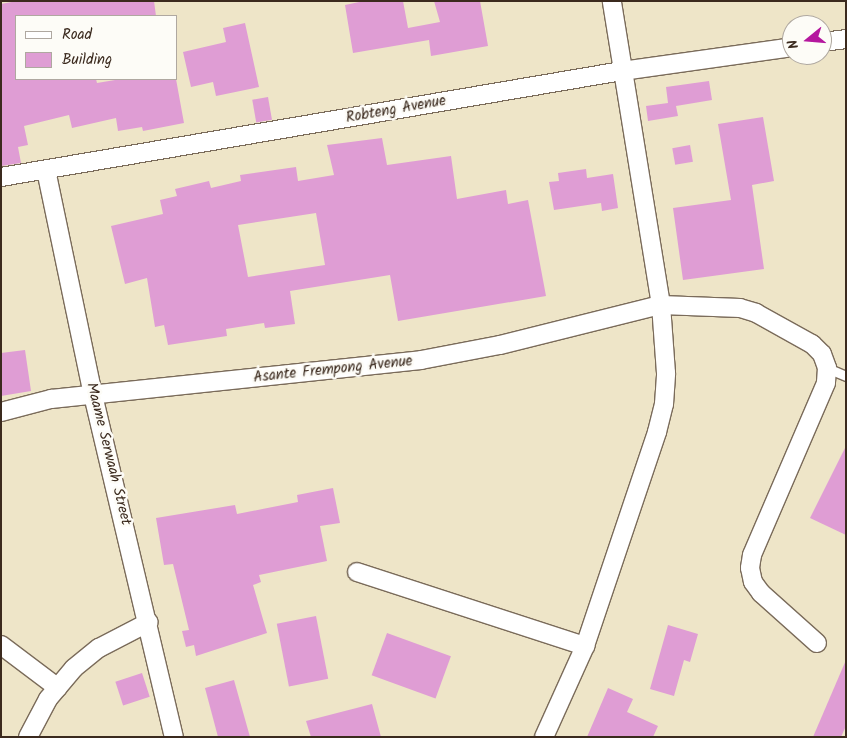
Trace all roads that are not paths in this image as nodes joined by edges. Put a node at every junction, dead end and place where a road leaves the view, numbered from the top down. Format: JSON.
{"nodes":[{"id":1,"x":612,"y":1,"type":"edge"},
{"id":2,"x":846,"y":39,"type":"edge"},
{"id":3,"x":832,"y":41,"type":"edge"},
{"id":4,"x":782,"y":48,"type":"edge"},
{"id":5,"x":622,"y":71,"type":"junction"},
{"id":6,"x":46,"y":170,"type":"junction"},
{"id":7,"x":1,"y":176,"type":"edge"},
{"id":8,"x":661,"y":305,"type":"junction"},
{"id":9,"x":827,"y":368,"type":"junction"},
{"id":10,"x":846,"y":376,"type":"edge"},
{"id":11,"x":93,"y":395,"type":"junction"},
{"id":12,"x":1,"y":412,"type":"edge"},
{"id":13,"x":357,"y":572,"type":"dead end"},
{"id":14,"x":149,"y":622,"type":"junction"},
{"id":15,"x":817,"y":643,"type":"dead end"},
{"id":16,"x":1,"y":645,"type":"edge"},
{"id":17,"x":585,"y":646,"type":"junction"},
{"id":18,"x":58,"y":688,"type":"junction"},
{"id":19,"x":28,"y":737,"type":"edge"},
{"id":20,"x":174,"y":737,"type":"edge"},
{"id":21,"x":544,"y":737,"type":"edge"}],
"edges":[{"from":1,"to":5,"type":"street"},
{"from":2,"to":3,"type":"street"},
{"from":4,"to":5,"type":"street","name":"Robteng Avenue"},
{"from":5,"to":6,"type":"street","name":"Robteng Avenue"},
{"from":5,"to":8,"type":"street"},
{"from":6,"to":7,"type":"street","name":"Robteng Avenue"},
{"from":6,"to":11,"type":"street","name":"Maame Serwaah Street"},
{"from":8,"to":9,"type":"street","name":"Asante Frempong Avenue"},
{"from":8,"to":11,"type":"street","name":"Asante Frempong Avenue"},
{"from":8,"to":17,"type":"street"},
{"from":9,"to":10,"type":"lane"},
{"from":9,"to":15,"type":"street"},
{"from":11,"to":12,"type":"street","name":"Asante Frempong Avenue"},
{"from":11,"to":14,"type":"street","name":"Maame Serwaah Street"},
{"from":13,"to":17,"type":"street"},
{"from":14,"to":18,"type":"street"},
{"from":14,"to":20,"type":"street","name":"Maame Serwaah Street"},
{"from":16,"to":18,"type":"street"},
{"from":17,"to":21,"type":"street"},
{"from":18,"to":19,"type":"street"}]}
